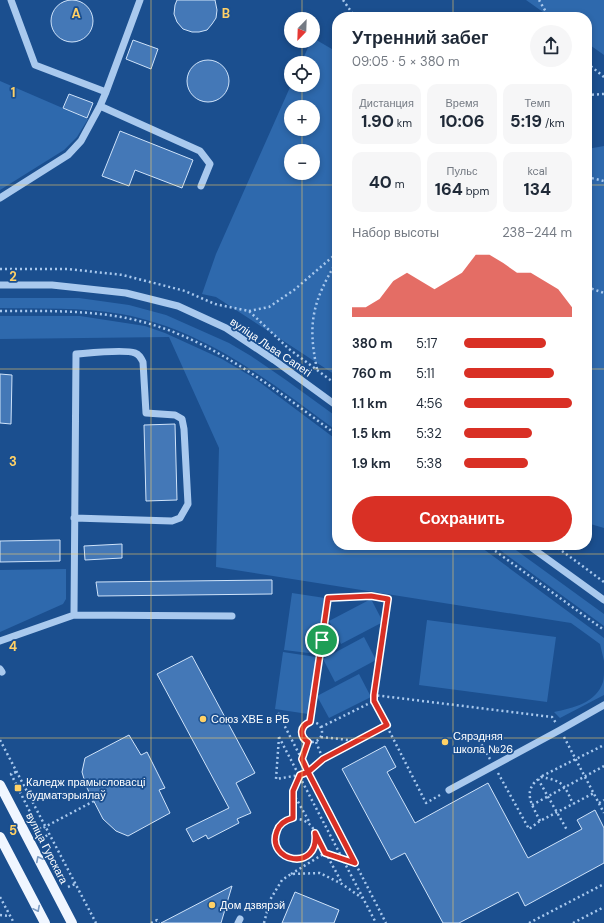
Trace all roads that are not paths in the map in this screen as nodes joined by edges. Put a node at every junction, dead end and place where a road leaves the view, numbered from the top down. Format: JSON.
{"nodes":[{"id":1,"x":11,"y":0,"type":"edge"},
{"id":2,"x":138,"y":1,"type":"edge"},
{"id":3,"x":106,"y":92,"type":"junction"},
{"id":4,"x":100,"y":106,"type":"junction"},
{"id":5,"x":201,"y":186,"type":"dead end"},
{"id":6,"x":0,"y":198,"type":"edge"},
{"id":7,"x":0,"y":285,"type":"edge"},
{"id":8,"x":332,"y":402,"type":"edge"},
{"id":9,"x":74,"y":518,"type":"junction"},
{"id":10,"x":535,"y":550,"type":"edge"},
{"id":11,"x":604,"y":600,"type":"edge"},
{"id":12,"x":74,"y":615,"type":"junction"},
{"id":13,"x":232,"y":616,"type":"dead end"},
{"id":14,"x":0,"y":641,"type":"edge"},
{"id":15,"x":604,"y":704,"type":"edge"},
{"id":16,"x":0,"y":785,"type":"edge"},
{"id":17,"x":449,"y":790,"type":"road end"},
{"id":18,"x":0,"y":837,"type":"edge"},
{"id":19,"x":44,"y":923,"type":"edge"},
{"id":20,"x":72,"y":923,"type":"edge"}],
"edges":[{"from":1,"to":3,"type":"street"},
{"from":2,"to":3,"type":"street"},
{"from":3,"to":4,"type":"street"},
{"from":4,"to":5,"type":"street"},
{"from":4,"to":6,"type":"street"},
{"from":7,"to":8,"type":"street","name":"вуліца Льва Сапегі"},
{"from":9,"to":9,"type":"street"},
{"from":9,"to":12,"type":"street"},
{"from":10,"to":11,"type":"street"},
{"from":12,"to":13,"type":"street"},
{"from":12,"to":14,"type":"street"},
{"from":15,"to":17,"type":"street"},
{"from":20,"to":16,"type":"main road","name":"вуліца Гурскага","one_way":true},
{"from":18,"to":19,"type":"main road","one_way":true}]}
